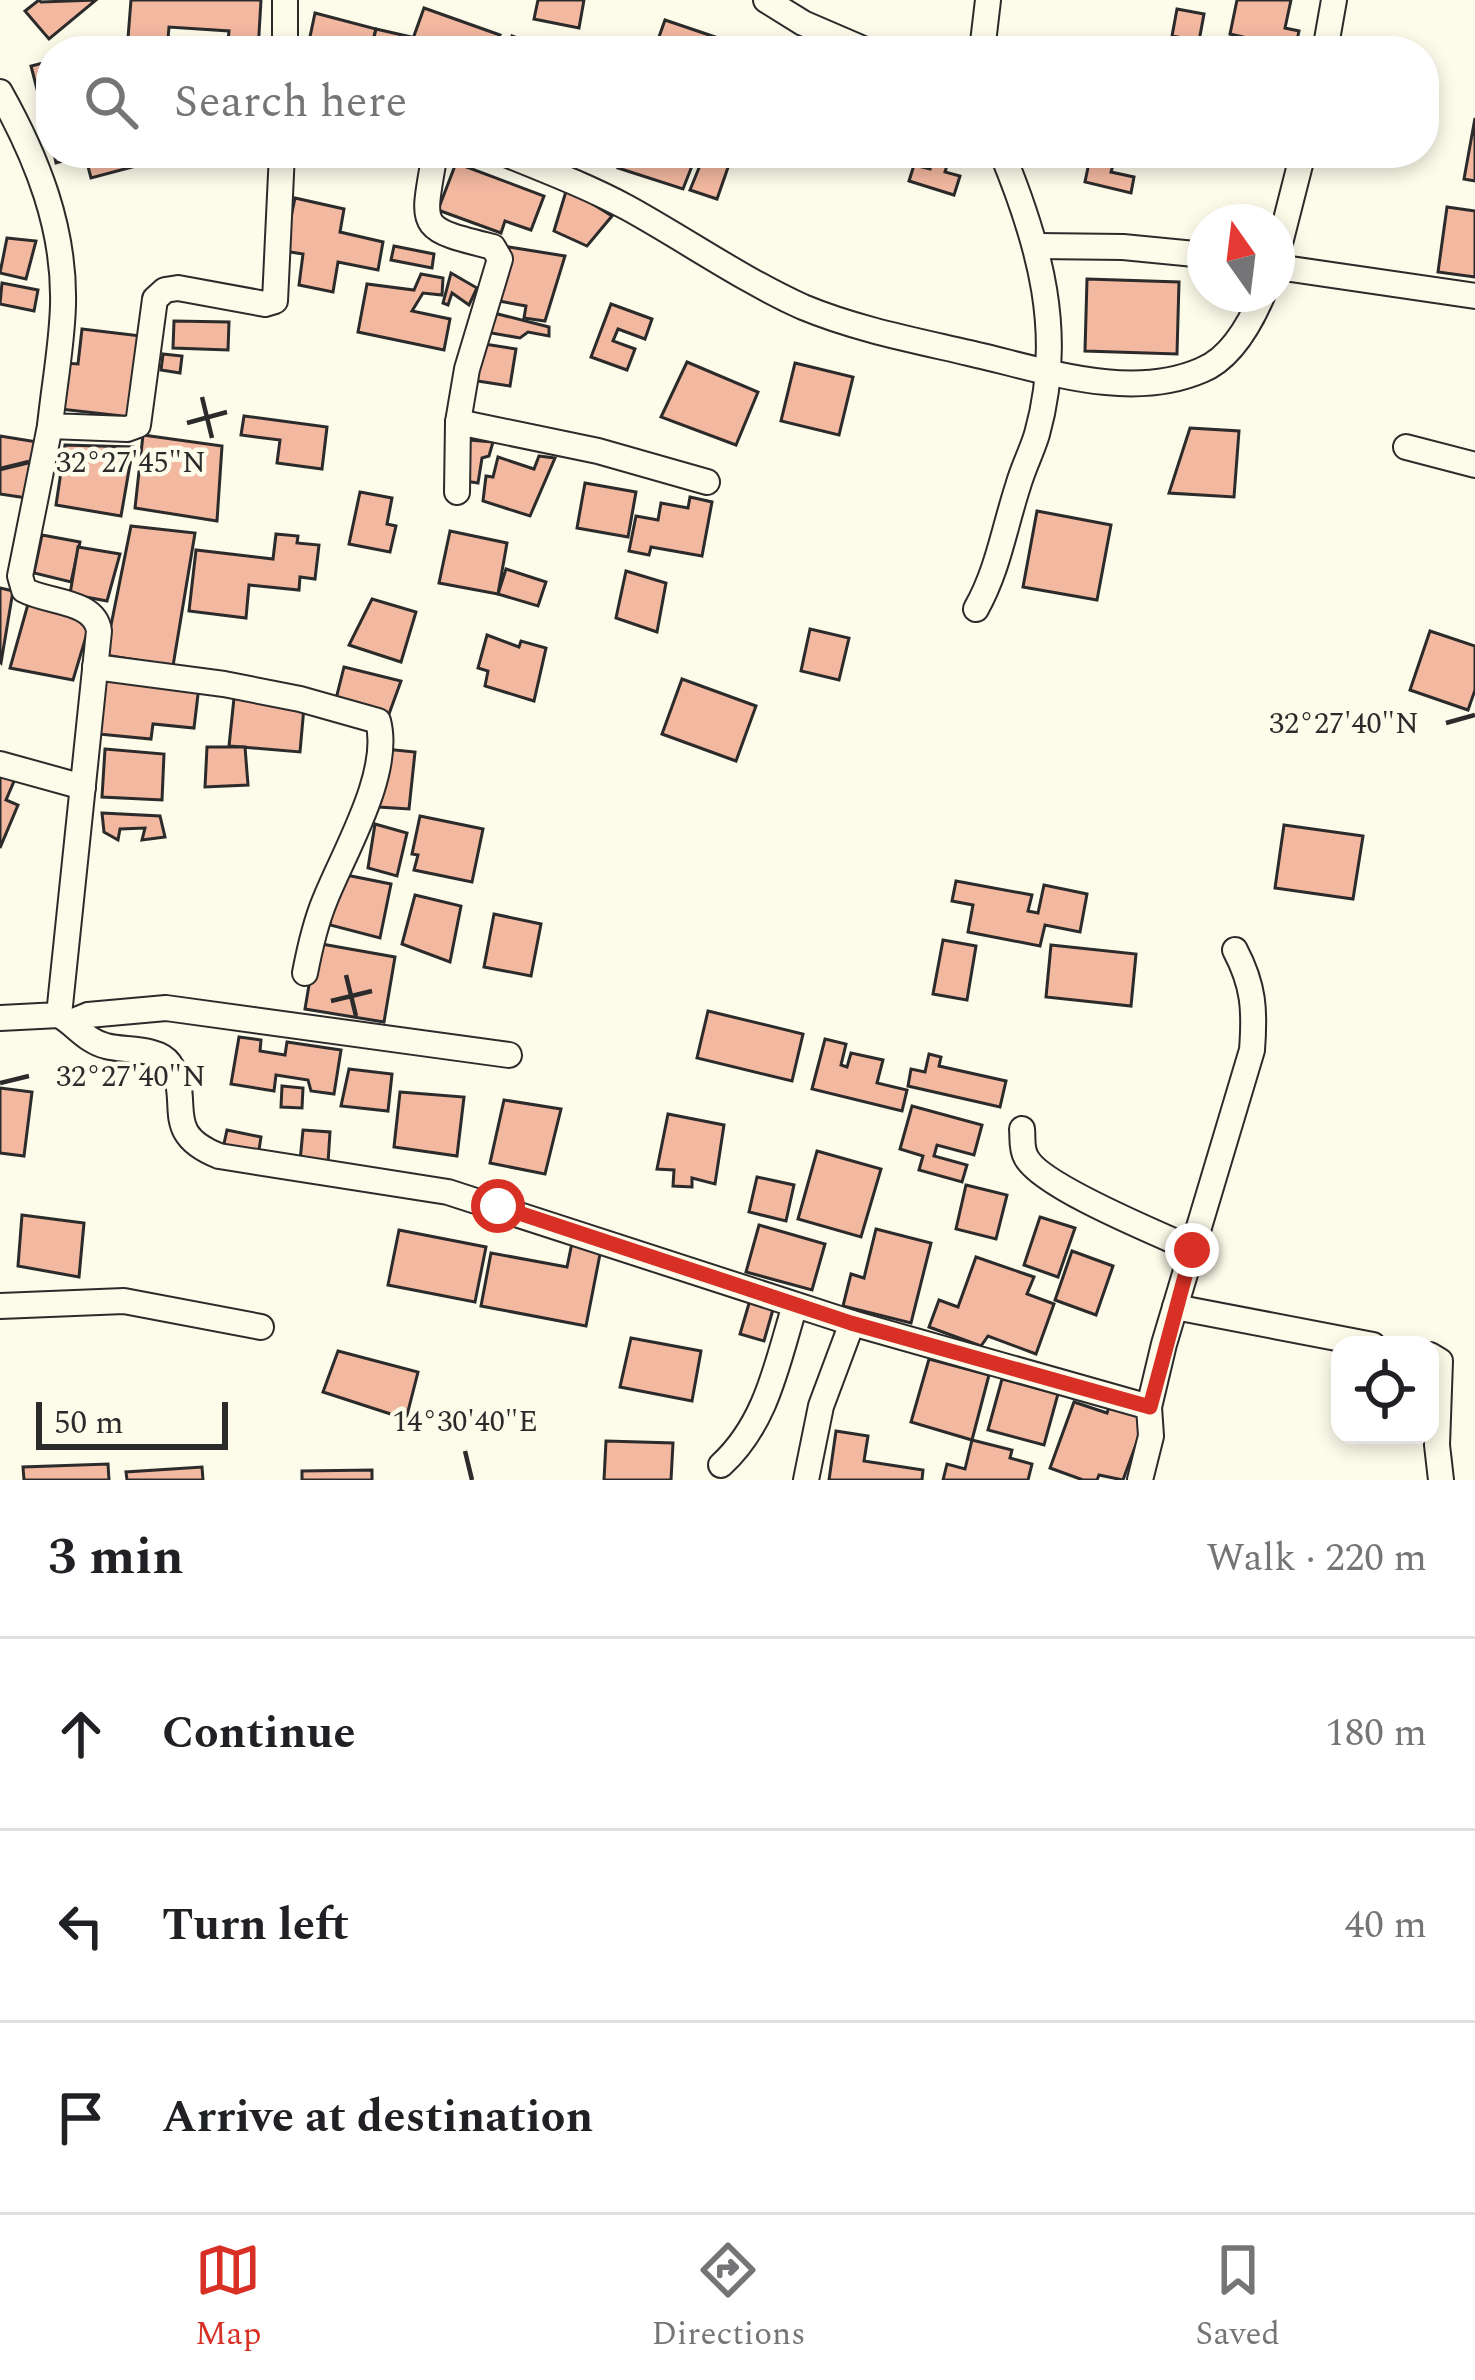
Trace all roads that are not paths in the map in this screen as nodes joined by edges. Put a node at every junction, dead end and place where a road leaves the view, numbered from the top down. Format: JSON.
{"nodes":[{"id":1,"x":285,"y":0,"type":"edge"},
{"id":2,"x":766,"y":0,"type":"edge"},
{"id":3,"x":988,"y":0,"type":"edge"},
{"id":4,"x":1334,"y":0,"type":"edge"},
{"id":5,"x":285,"y":36,"type":"edge"},
{"id":6,"x":834,"y":36,"type":"edge"},
{"id":7,"x":984,"y":36,"type":"edge"},
{"id":8,"x":1328,"y":36,"type":"edge"},
{"id":9,"x":0,"y":92,"type":"edge"},
{"id":10,"x":36,"y":167,"type":"edge"},
{"id":11,"x":36,"y":168,"type":"edge"},
{"id":12,"x":281,"y":168,"type":"edge"},
{"id":13,"x":432,"y":168,"type":"edge"},
{"id":14,"x":537,"y":168,"type":"edge"},
{"id":15,"x":1008,"y":168,"type":"edge"},
{"id":16,"x":1300,"y":168,"type":"edge"},
{"id":17,"x":1290,"y":204,"type":"edge"},
{"id":18,"x":1038,"y":246,"type":"junction"},
{"id":19,"x":1187,"y":253,"type":"edge"},
{"id":20,"x":1295,"y":270,"type":"edge"},
{"id":21,"x":1475,"y":296,"type":"edge"},
{"id":22,"x":1255,"y":312,"type":"edge"},
{"id":23,"x":1048,"y":374,"type":"junction"},
{"id":24,"x":458,"y":422,"type":"junction"},
{"id":25,"x":50,"y":426,"type":"junction"},
{"id":26,"x":1406,"y":447,"type":"dead end"},
{"id":27,"x":1475,"y":465,"type":"edge"},
{"id":28,"x":707,"y":482,"type":"dead end"},
{"id":29,"x":457,"y":492,"type":"dead end"},
{"id":30,"x":976,"y":609,"type":"dead end"},
{"id":31,"x":95,"y":667,"type":"junction"},
{"id":32,"x":0,"y":764,"type":"edge"},
{"id":33,"x":83,"y":787,"type":"junction"},
{"id":34,"x":1234,"y":950,"type":"dead end"},
{"id":35,"x":305,"y":973,"type":"dead end"},
{"id":36,"x":0,"y":1018,"type":"edge"},
{"id":37,"x":65,"y":1018,"type":"junction"},
{"id":38,"x":509,"y":1055,"type":"dead end"},
{"id":39,"x":1022,"y":1129,"type":"dead end"},
{"id":40,"x":1192,"y":1250,"type":"junction"},
{"id":41,"x":0,"y":1306,"type":"edge"},
{"id":42,"x":795,"y":1306,"type":"junction"},
{"id":43,"x":1175,"y":1307,"type":"junction"},
{"id":44,"x":851,"y":1323,"type":"junction"},
{"id":45,"x":260,"y":1327,"type":"dead end"},
{"id":46,"x":1331,"y":1337,"type":"edge"},
{"id":47,"x":1439,"y":1360,"type":"edge"},
{"id":48,"x":1439,"y":1391,"type":"edge"},
{"id":49,"x":1150,"y":1407,"type":"junction"},
{"id":50,"x":1439,"y":1443,"type":"edge"},
{"id":51,"x":721,"y":1465,"type":"dead end"},
{"id":52,"x":806,"y":1480,"type":"edge"},
{"id":53,"x":1140,"y":1480,"type":"edge"},
{"id":54,"x":1441,"y":1480,"type":"edge"}],
"edges":[{"from":1,"to":5,"type":"street"},
{"from":2,"to":6,"type":"street"},
{"from":3,"to":7,"type":"street"},
{"from":4,"to":8,"type":"street"},
{"from":9,"to":10,"type":"street"},
{"from":11,"to":25,"type":"street"},
{"from":12,"to":25,"type":"street"},
{"from":13,"to":24,"type":"street"},
{"from":14,"to":23,"type":"street"},
{"from":15,"to":18,"type":"street"},
{"from":16,"to":17,"type":"street"},
{"from":18,"to":19,"type":"street"},
{"from":18,"to":23,"type":"street"},
{"from":20,"to":21,"type":"street"},
{"from":22,"to":23,"type":"street"},
{"from":23,"to":30,"type":"street"},
{"from":24,"to":28,"type":"street"},
{"from":24,"to":29,"type":"street"},
{"from":25,"to":31,"type":"street"},
{"from":26,"to":27,"type":"street"},
{"from":31,"to":33,"type":"street"},
{"from":31,"to":35,"type":"street"},
{"from":32,"to":33,"type":"street"},
{"from":33,"to":37,"type":"street"},
{"from":34,"to":40,"type":"street"},
{"from":36,"to":37,"type":"street"},
{"from":37,"to":38,"type":"street"},
{"from":37,"to":42,"type":"street"},
{"from":39,"to":40,"type":"street"},
{"from":40,"to":43,"type":"street"},
{"from":41,"to":45,"type":"street"},
{"from":42,"to":44,"type":"street"},
{"from":42,"to":51,"type":"street"},
{"from":43,"to":46,"type":"street"},
{"from":43,"to":49,"type":"street"},
{"from":44,"to":49,"type":"street"},
{"from":44,"to":52,"type":"street"},
{"from":47,"to":48,"type":"street"},
{"from":49,"to":53,"type":"street"},
{"from":50,"to":54,"type":"street"}]}
